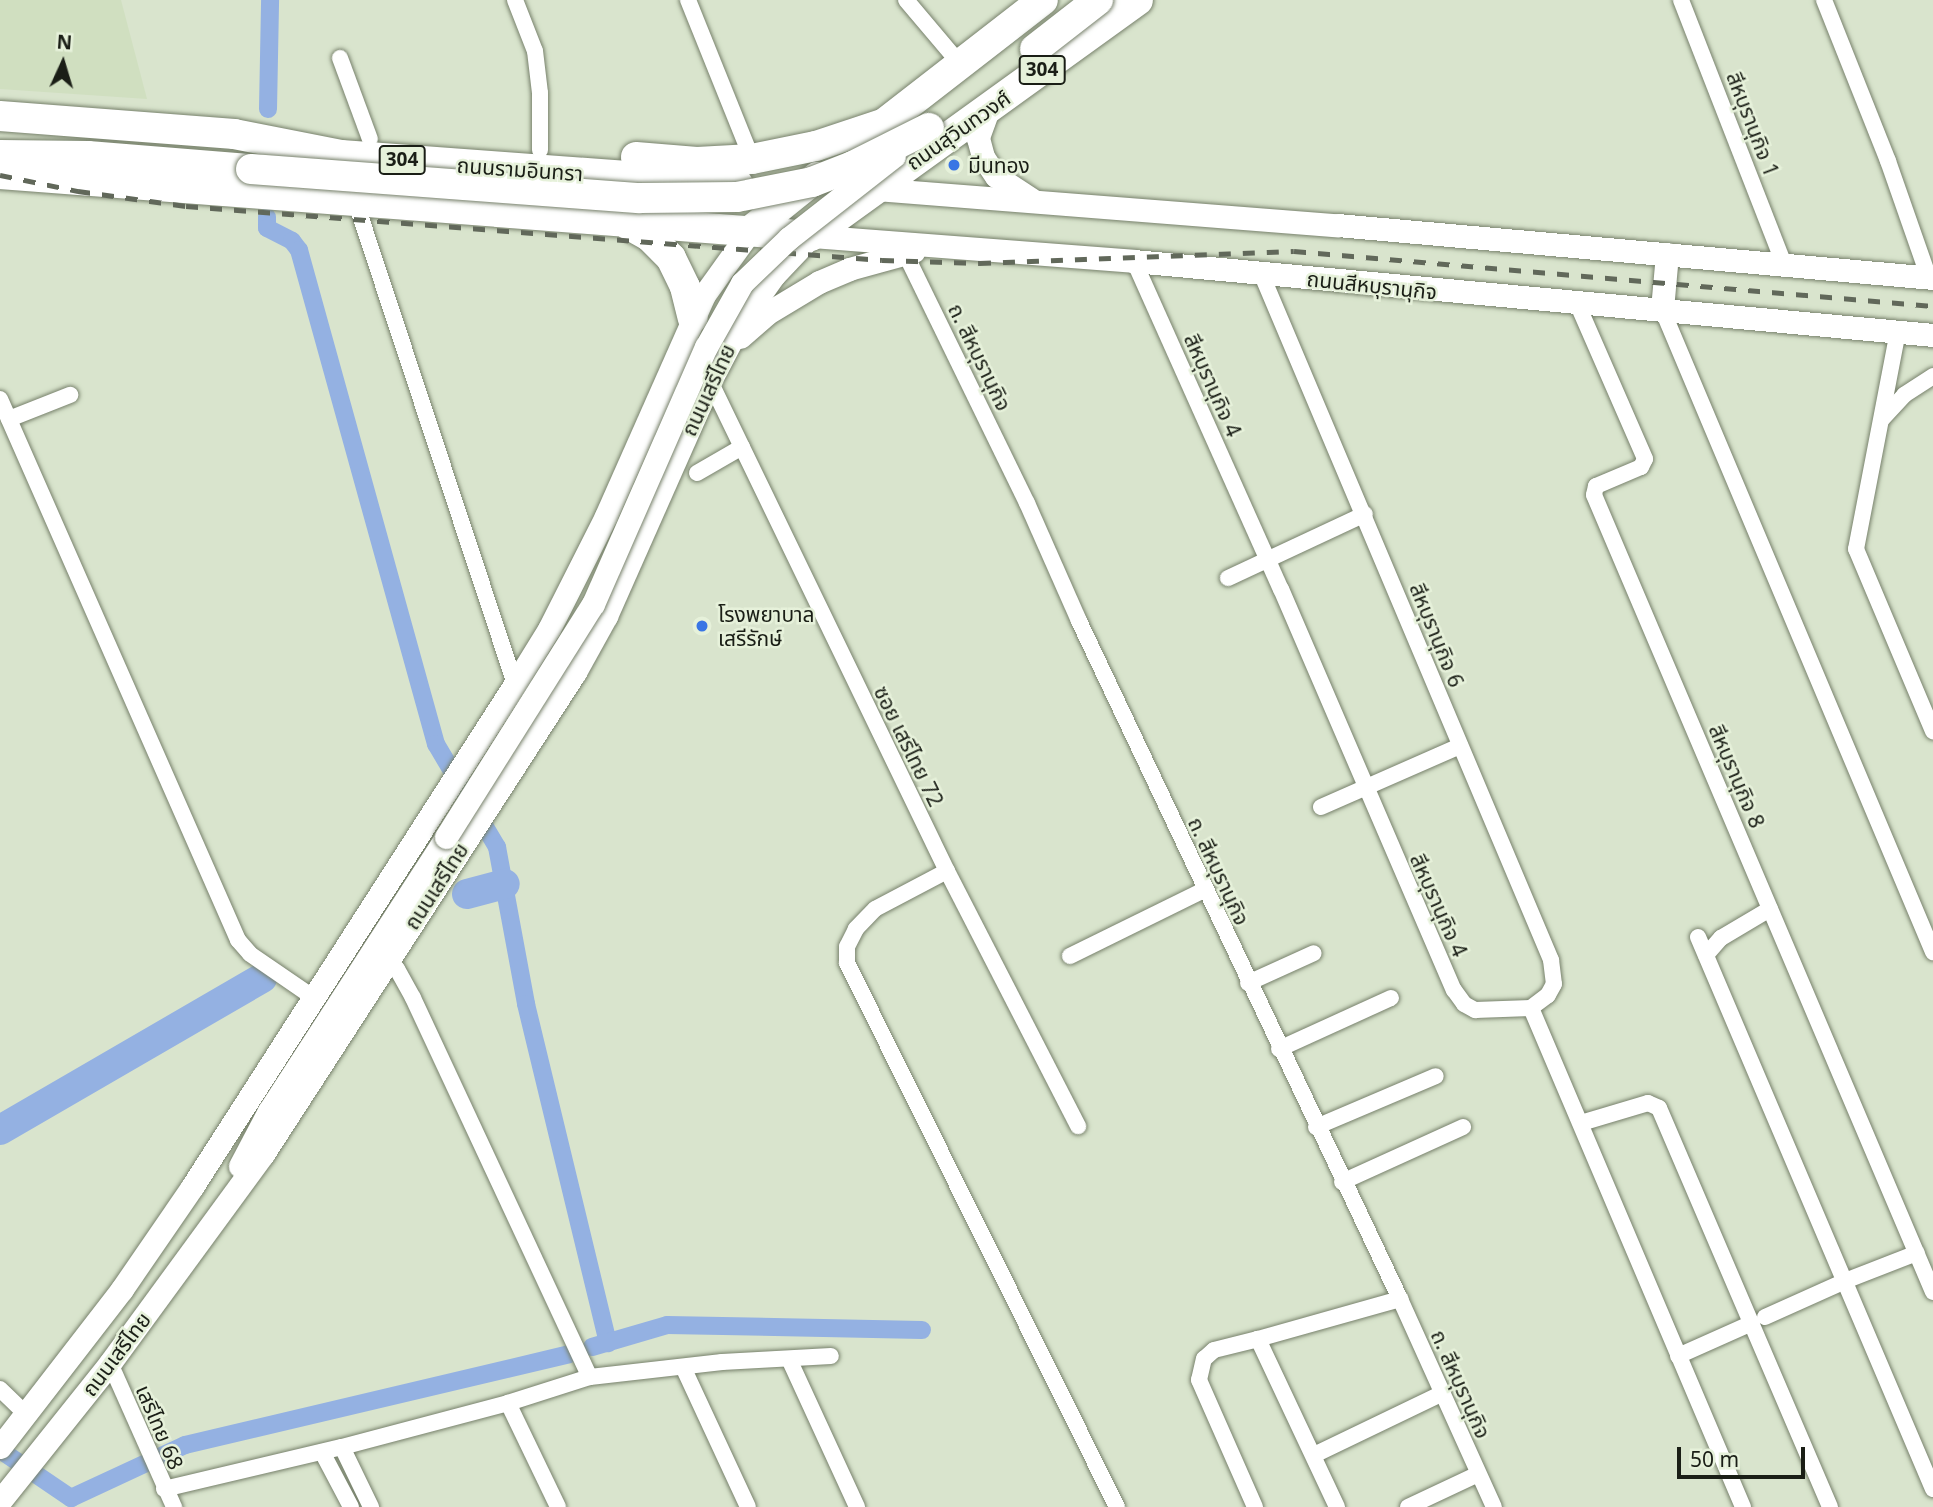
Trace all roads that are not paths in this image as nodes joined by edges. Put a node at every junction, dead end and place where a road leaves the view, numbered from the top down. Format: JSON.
{"nodes":[{"id":1,"x":515,"y":0,"type":"edge"},
{"id":2,"x":688,"y":0,"type":"edge"},
{"id":3,"x":906,"y":0,"type":"edge"},
{"id":4,"x":1044,"y":0,"type":"edge"},
{"id":5,"x":1098,"y":0,"type":"edge"},
{"id":6,"x":1138,"y":0,"type":"edge"},
{"id":7,"x":1681,"y":0,"type":"edge"},
{"id":8,"x":1824,"y":0,"type":"edge"},
{"id":9,"x":1094,"y":33,"type":"junction"},
{"id":10,"x":340,"y":58,"type":"dead end"},
{"id":11,"x":961,"y":65,"type":"junction"},
{"id":12,"x":916,"y":99,"type":"junction"},
{"id":13,"x":989,"y":107,"type":"junction"},
{"id":14,"x":0,"y":116,"type":"edge"},
{"id":15,"x":885,"y":123,"type":"junction"},
{"id":16,"x":929,"y":128,"type":"junction"},
{"id":17,"x":959,"y":128,"type":"junction"},
{"id":18,"x":234,"y":134,"type":"junction"},
{"id":19,"x":370,"y":139,"type":"junction"},
{"id":20,"x":540,"y":150,"type":"junction"},
{"id":21,"x":0,"y":155,"type":"edge"},
{"id":22,"x":752,"y":159,"type":"junction"},
{"id":23,"x":481,"y":166,"type":"junction"},
{"id":24,"x":0,"y":174,"type":"edge"},
{"id":25,"x":805,"y":186,"type":"junction"},
{"id":26,"x":875,"y":188,"type":"junction"},
{"id":27,"x":1033,"y":201,"type":"junction"},
{"id":28,"x":356,"y":203,"type":"junction"},
{"id":29,"x":480,"y":213,"type":"junction"},
{"id":30,"x":625,"y":224,"type":"junction"},
{"id":31,"x":750,"y":231,"type":"junction"},
{"id":32,"x":811,"y":236,"type":"junction"},
{"id":33,"x":938,"y":246,"type":"junction"},
{"id":34,"x":905,"y":253,"type":"junction"},
{"id":35,"x":1667,"y":254,"type":"junction"},
{"id":36,"x":1134,"y":261,"type":"junction"},
{"id":37,"x":1784,"y":264,"type":"junction"},
{"id":38,"x":1261,"y":273,"type":"junction"},
{"id":39,"x":1931,"y":278,"type":"edge"},
{"id":40,"x":1577,"y":303,"type":"junction"},
{"id":41,"x":1662,"y":309,"type":"junction"},
{"id":42,"x":693,"y":318,"type":"junction"},
{"id":43,"x":1898,"y":331,"type":"junction"},
{"id":44,"x":1933,"y":335,"type":"edge"},
{"id":45,"x":726,"y":349,"type":"junction"},
{"id":46,"x":1933,"y":376,"type":"edge"},
{"id":47,"x":710,"y":381,"type":"junction"},
{"id":48,"x":70,"y":395,"type":"dead end"},
{"id":49,"x":0,"y":399,"type":"edge"},
{"id":50,"x":9,"y":419,"type":"junction"},
{"id":51,"x":1881,"y":421,"type":"junction"},
{"id":52,"x":742,"y":447,"type":"junction"},
{"id":53,"x":697,"y":472,"type":"dead end"},
{"id":54,"x":1364,"y":514,"type":"junction"},
{"id":55,"x":589,"y":548,"type":"junction"},
{"id":56,"x":1267,"y":557,"type":"junction"},
{"id":57,"x":626,"y":568,"type":"junction"},
{"id":58,"x":1228,"y":578,"type":"dead end"},
{"id":59,"x":515,"y":684,"type":"junction"},
{"id":60,"x":1933,"y":731,"type":"edge"},
{"id":61,"x":1460,"y":746,"type":"junction"},
{"id":62,"x":1365,"y":787,"type":"junction"},
{"id":63,"x":1321,"y":807,"type":"dead end"},
{"id":64,"x":947,"y":871,"type":"junction"},
{"id":65,"x":1205,"y":890,"type":"junction"},
{"id":66,"x":1770,"y":909,"type":"junction"},
{"id":67,"x":1698,"y":937,"type":"dead end"},
{"id":68,"x":1933,"y":952,"type":"edge"},
{"id":69,"x":1314,"y":953,"type":"dead end"},
{"id":70,"x":1706,"y":955,"type":"junction"},
{"id":71,"x":1070,"y":956,"type":"dead end"},
{"id":72,"x":388,"y":958,"type":"junction"},
{"id":73,"x":1248,"y":983,"type":"junction"},
{"id":74,"x":314,"y":998,"type":"junction"},
{"id":75,"x":1391,"y":998,"type":"dead end"},
{"id":76,"x":1531,"y":1008,"type":"junction"},
{"id":77,"x":1279,"y":1049,"type":"junction"},
{"id":78,"x":1437,"y":1076,"type":"dead end"},
{"id":79,"x":1581,"y":1123,"type":"junction"},
{"id":80,"x":1078,"y":1126,"type":"dead end"},
{"id":81,"x":1316,"y":1127,"type":"junction"},
{"id":82,"x":1463,"y":1127,"type":"dead end"},
{"id":83,"x":1342,"y":1182,"type":"junction"},
{"id":84,"x":221,"y":1210,"type":"junction"},
{"id":85,"x":1917,"y":1253,"type":"junction"},
{"id":86,"x":1845,"y":1281,"type":"junction"},
{"id":87,"x":1933,"y":1292,"type":"edge"},
{"id":88,"x":1400,"y":1299,"type":"junction"},
{"id":89,"x":1759,"y":1320,"type":"junction"},
{"id":90,"x":1258,"y":1339,"type":"junction"},
{"id":91,"x":831,"y":1356,"type":"dead end"},
{"id":92,"x":1678,"y":1356,"type":"junction"},
{"id":93,"x":789,"y":1359,"type":"junction"},
{"id":94,"x":110,"y":1363,"type":"junction"},
{"id":95,"x":683,"y":1367,"type":"junction"},
{"id":96,"x":590,"y":1377,"type":"junction"},
{"id":97,"x":0,"y":1389,"type":"edge"},
{"id":98,"x":1443,"y":1393,"type":"junction"},
{"id":99,"x":508,"y":1403,"type":"junction"},
{"id":100,"x":24,"y":1418,"type":"junction"},
{"id":101,"x":0,"y":1447,"type":"edge"},
{"id":102,"x":342,"y":1447,"type":"junction"},
{"id":103,"x":322,"y":1452,"type":"junction"},
{"id":104,"x":1314,"y":1455,"type":"junction"},
{"id":105,"x":1478,"y":1474,"type":"junction"},
{"id":106,"x":163,"y":1486,"type":"junction"},
{"id":107,"x":1933,"y":1489,"type":"edge"},
{"id":108,"x":0,"y":1501,"type":"edge"},
{"id":109,"x":174,"y":1507,"type":"edge"},
{"id":110,"x":351,"y":1507,"type":"edge"},
{"id":111,"x":372,"y":1507,"type":"edge"},
{"id":112,"x":558,"y":1507,"type":"edge"},
{"id":113,"x":748,"y":1507,"type":"edge"},
{"id":114,"x":857,"y":1507,"type":"edge"},
{"id":115,"x":1117,"y":1507,"type":"edge"},
{"id":116,"x":1255,"y":1507,"type":"edge"},
{"id":117,"x":1337,"y":1507,"type":"edge"},
{"id":118,"x":1408,"y":1507,"type":"edge"},
{"id":119,"x":1494,"y":1507,"type":"edge"},
{"id":120,"x":1742,"y":1507,"type":"edge"},
{"id":121,"x":1830,"y":1507,"type":"edge"}],
"edges":[{"from":1,"to":20,"type":"street"},
{"from":2,"to":22,"type":"street"},
{"from":3,"to":11,"type":"street"},
{"from":4,"to":9,"type":"highway"},
{"from":4,"to":11,"type":"highway","number":"304"},
{"from":5,"to":16,"type":"highway","bridge":true},
{"from":6,"to":9,"type":"highway","name":"ถนนสุวินทวงศ์","number":"304"},
{"from":7,"to":37,"type":"street","name":"สีหบุรานุกิจ 1"},
{"from":8,"to":39,"type":"street"},
{"from":9,"to":13,"type":"highway","name":"ถนนสุวินทวงศ์","number":"304"},
{"from":10,"to":19,"type":"street"},
{"from":11,"to":12,"type":"highway","number":"304"},
{"from":12,"to":15,"type":"highway","number":"304"},
{"from":12,"to":17,"type":"highway"},
{"from":13,"to":17,"type":"highway","name":"ถนนสุวินทวงศ์","number":"304"},
{"from":13,"to":27,"type":"main road"},
{"from":14,"to":18,"type":"highway","name":"ถนนรามอินทรา","number":"304"},
{"from":15,"to":22,"type":"highway"},
{"from":15,"to":25,"type":"highway","number":"304"},
{"from":16,"to":21,"type":"highway","bridge":true},
{"from":16,"to":84,"type":"main road","bridge":true},
{"from":17,"to":26,"type":"highway","name":"ถนนสุวินทวงศ์","number":"304"},
{"from":18,"to":19,"type":"highway"},
{"from":18,"to":23,"type":"highway","name":"ถนนรามอินทรา","number":"304"},
{"from":19,"to":20,"type":"highway"},
{"from":20,"to":22,"type":"highway"},
{"from":23,"to":25,"type":"highway","name":"ถนนรามอินทรา","number":"304"},
{"from":23,"to":29,"type":"highway"},
{"from":24,"to":28,"type":"highway","number":"304"},
{"from":25,"to":26,"type":"highway","name":"ถนนรามอินทรา","number":"304"},
{"from":25,"to":31,"type":"highway","number":"304"},
{"from":26,"to":27,"type":"main road"},
{"from":26,"to":32,"type":"highway","name":"ถนนสุวินทวงศ์","number":"304"},
{"from":27,"to":35,"type":"main road"},
{"from":28,"to":29,"type":"highway","number":"304"},
{"from":28,"to":59,"type":"street"},
{"from":29,"to":30,"type":"highway","number":"304"},
{"from":30,"to":31,"type":"highway","number":"304"},
{"from":30,"to":42,"type":"highway"},
{"from":31,"to":32,"type":"highway","number":"304"},
{"from":31,"to":42,"type":"main road","name":"ถนนเสรีไทย"},
{"from":32,"to":33,"type":"main road","name":"ถนนสีหบุรานุกิจ"},
{"from":32,"to":45,"type":"main road","name":"ถนนเสรีไทย"},
{"from":33,"to":34,"type":"main road"},
{"from":33,"to":36,"type":"main road","name":"ถนนสีหบุรานุกิจ"},
{"from":34,"to":45,"type":"main road"},
{"from":34,"to":65,"type":"street","name":"ถ. สีหบุรานุกิจ"},
{"from":35,"to":37,"type":"main road"},
{"from":35,"to":41,"type":"main road"},
{"from":36,"to":38,"type":"main road","name":"ถนนสีหบุรานุกิจ"},
{"from":36,"to":56,"type":"street","name":"สีหบุรานุกิจ 4"},
{"from":37,"to":39,"type":"main road"},
{"from":38,"to":40,"type":"main road","name":"ถนนสีหบุรานุกิจ"},
{"from":38,"to":54,"type":"street","name":"สีหบุรานุกิจ 6"},
{"from":40,"to":41,"type":"main road","name":"ถนนสีหบุรานุกิจ"},
{"from":40,"to":66,"type":"street","name":"สีหบุรานุกิจ 8"},
{"from":41,"to":43,"type":"main road","name":"ถนนสีหบุรานุกิจ"},
{"from":41,"to":68,"type":"street"},
{"from":42,"to":55,"type":"main road","name":"ถนนเสรีไทย"},
{"from":43,"to":44,"type":"main road","name":"ถนนสีหบุรานุกิจ"},
{"from":43,"to":51,"type":"street"},
{"from":45,"to":47,"type":"main road","name":"ถนนเสรีไทย"},
{"from":46,"to":51,"type":"street"},
{"from":47,"to":52,"type":"street","name":"ซอย เสรีไทย 72"},
{"from":47,"to":57,"type":"main road","name":"ถนนเสรีไทย"},
{"from":48,"to":50,"type":"street"},
{"from":49,"to":50,"type":"street"},
{"from":50,"to":74,"type":"street"},
{"from":51,"to":60,"type":"street"},
{"from":52,"to":53,"type":"street"},
{"from":52,"to":64,"type":"street","name":"ซอย เสรีไทย 72"},
{"from":54,"to":56,"type":"street"},
{"from":54,"to":61,"type":"street","name":"สีหบุรานุกิจ 6"},
{"from":55,"to":57,"type":"main road"},
{"from":55,"to":59,"type":"main road","name":"ถนนเสรีไทย"},
{"from":56,"to":58,"type":"street"},
{"from":56,"to":62,"type":"street","name":"สีหบุรานุกิจ 4"},
{"from":57,"to":72,"type":"main road","name":"ถนนเสรีไทย"},
{"from":59,"to":74,"type":"main road","name":"ถนนเสรีไทย"},
{"from":61,"to":62,"type":"street"},
{"from":61,"to":76,"type":"street","name":"สีหบุรานุกิจ 6"},
{"from":62,"to":63,"type":"street"},
{"from":62,"to":76,"type":"street","name":"สีหบุรานุกิจ 4"},
{"from":64,"to":80,"type":"street","name":"ซอย เสรีไทย 72"},
{"from":64,"to":115,"type":"street"},
{"from":65,"to":71,"type":"street"},
{"from":65,"to":73,"type":"street","name":"ถ. สีหบุรานุกิจ"},
{"from":66,"to":70,"type":"street"},
{"from":66,"to":85,"type":"street","name":"สีหบุรานุกิจ 8"},
{"from":67,"to":70,"type":"street"},
{"from":69,"to":73,"type":"street"},
{"from":70,"to":86,"type":"street"},
{"from":72,"to":84,"type":"main road","name":"ถนนเสรีไทย"},
{"from":72,"to":96,"type":"street"},
{"from":73,"to":77,"type":"street","name":"ถ. สีหบุรานุกิจ"},
{"from":74,"to":100,"type":"main road","name":"ถนนเสรีไทย"},
{"from":75,"to":77,"type":"street"},
{"from":76,"to":79,"type":"street"},
{"from":77,"to":81,"type":"street","name":"ถ. สีหบุรานุกิจ"},
{"from":78,"to":81,"type":"street"},
{"from":79,"to":89,"type":"street"},
{"from":79,"to":92,"type":"street"},
{"from":81,"to":83,"type":"street","name":"ถ. สีหบุรานุกิจ"},
{"from":82,"to":83,"type":"street"},
{"from":83,"to":88,"type":"street","name":"ถ. สีหบุรานุกิจ"},
{"from":84,"to":94,"type":"main road","name":"ถนนเสรีไทย"},
{"from":85,"to":86,"type":"street"},
{"from":85,"to":87,"type":"street","name":"สีหบุรานุกิจ 8"},
{"from":86,"to":89,"type":"street"},
{"from":86,"to":107,"type":"street"},
{"from":88,"to":90,"type":"street"},
{"from":88,"to":98,"type":"street","name":"ถ. สีหบุรานุกิจ"},
{"from":89,"to":92,"type":"street"},
{"from":89,"to":121,"type":"street"},
{"from":90,"to":104,"type":"street"},
{"from":90,"to":116,"type":"street"},
{"from":91,"to":93,"type":"street"},
{"from":92,"to":120,"type":"street"},
{"from":93,"to":95,"type":"street"},
{"from":93,"to":114,"type":"street"},
{"from":94,"to":106,"type":"street","name":"เสรีไทย 68"},
{"from":94,"to":108,"type":"main road","name":"ถนนเสรีไทย"},
{"from":95,"to":96,"type":"street"},
{"from":95,"to":113,"type":"street"},
{"from":96,"to":99,"type":"street"},
{"from":97,"to":100,"type":"street"},
{"from":98,"to":104,"type":"street"},
{"from":98,"to":105,"type":"street","name":"ถ. สีหบุรานุกิจ"},
{"from":99,"to":102,"type":"street"},
{"from":99,"to":112,"type":"street"},
{"from":100,"to":101,"type":"main road","name":"ถนนเสรีไทย"},
{"from":102,"to":103,"type":"street"},
{"from":102,"to":111,"type":"street"},
{"from":103,"to":106,"type":"street"},
{"from":103,"to":110,"type":"street"},
{"from":104,"to":117,"type":"street"},
{"from":105,"to":118,"type":"street"},
{"from":105,"to":119,"type":"street","name":"ถ. สีหบุรานุกิจ"},
{"from":106,"to":109,"type":"street","name":"เสรีไทย 68"}]}
